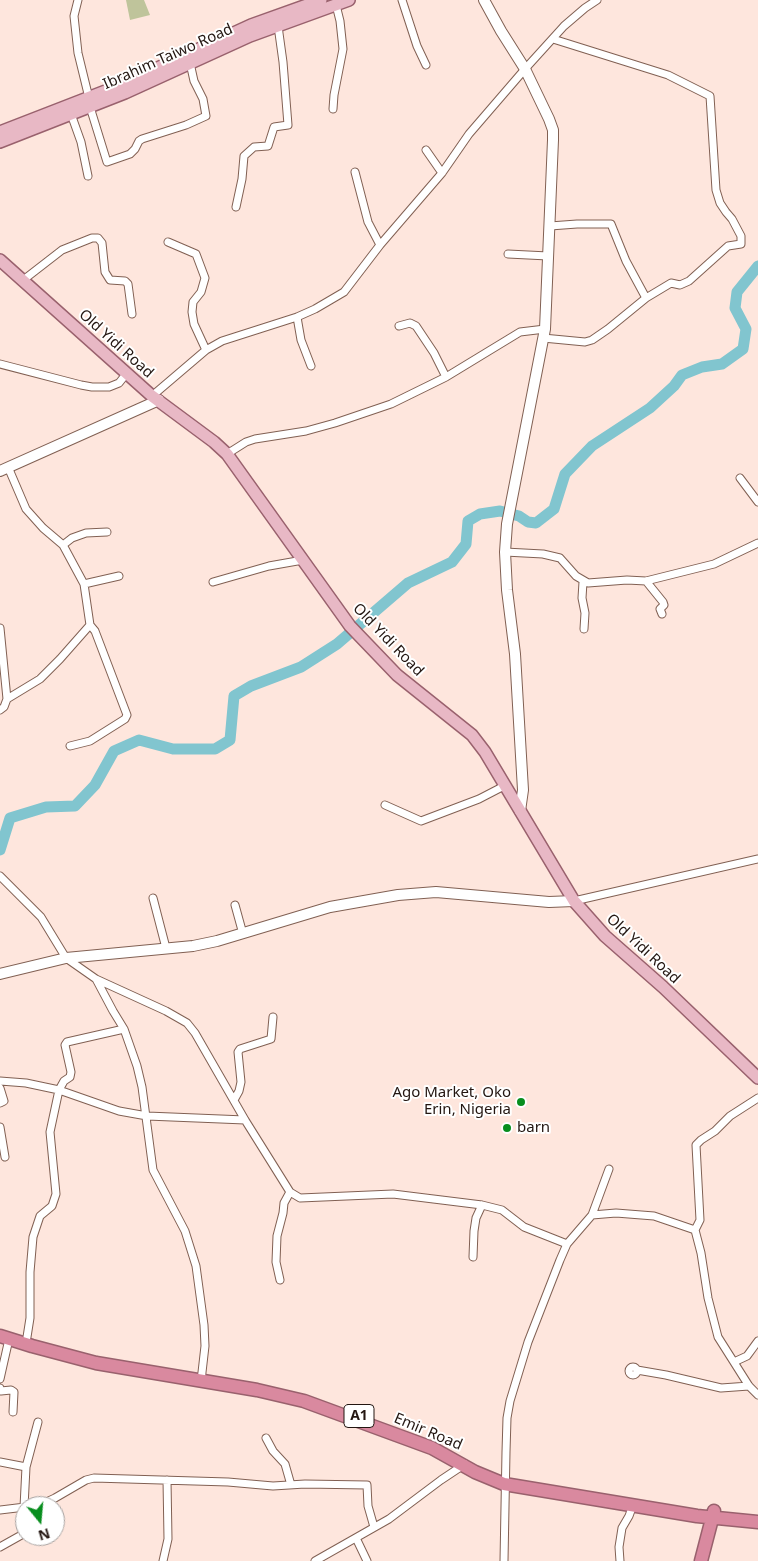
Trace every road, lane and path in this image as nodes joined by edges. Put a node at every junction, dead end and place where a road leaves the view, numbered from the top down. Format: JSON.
{"nodes":[{"id":1,"x":78,"y":0,"type":"edge"},
{"id":2,"x":321,"y":0,"type":"edge"},
{"id":3,"x":349,"y":0,"type":"edge"},
{"id":4,"x":402,"y":0,"type":"edge"},
{"id":5,"x":484,"y":0,"type":"edge"},
{"id":6,"x":597,"y":0,"type":"edge"},
{"id":7,"x":336,"y":5,"type":"junction"},
{"id":8,"x":278,"y":26,"type":"junction"},
{"id":9,"x":554,"y":38,"type":"junction"},
{"id":10,"x":190,"y":63,"type":"junction"},
{"id":11,"x":426,"y":65,"type":"dead end"},
{"id":12,"x":525,"y":69,"type":"junction"},
{"id":13,"x":90,"y":103,"type":"junction"},
{"id":14,"x":333,"y":109,"type":"dead end"},
{"id":15,"x":71,"y":114,"type":"junction"},
{"id":16,"x":0,"y":132,"type":"edge"},
{"id":17,"x":0,"y":142,"type":"edge"},
{"id":18,"x":426,"y":150,"type":"dead end"},
{"id":19,"x":355,"y":172,"type":"dead end"},
{"id":20,"x":442,"y":173,"type":"junction"},
{"id":21,"x":88,"y":176,"type":"dead end"},
{"id":22,"x":236,"y":207,"type":"dead end"},
{"id":23,"x":550,"y":226,"type":"junction"},
{"id":24,"x":168,"y":242,"type":"dead end"},
{"id":25,"x":380,"y":245,"type":"junction"},
{"id":26,"x":508,"y":254,"type":"dead end"},
{"id":27,"x":548,"y":256,"type":"junction"},
{"id":28,"x":0,"y":260,"type":"edge"},
{"id":29,"x":22,"y":281,"type":"junction"},
{"id":30,"x":646,"y":298,"type":"junction"},
{"id":31,"x":132,"y":314,"type":"dead end"},
{"id":32,"x":297,"y":317,"type":"junction"},
{"id":33,"x":399,"y":326,"type":"dead end"},
{"id":34,"x":544,"y":333,"type":"junction"},
{"id":35,"x":206,"y":350,"type":"junction"},
{"id":36,"x":0,"y":364,"type":"edge"},
{"id":37,"x":311,"y":366,"type":"dead end"},
{"id":38,"x":127,"y":373,"type":"junction"},
{"id":39,"x":446,"y":377,"type":"junction"},
{"id":40,"x":155,"y":398,"type":"junction"},
{"id":41,"x":227,"y":454,"type":"junction"},
{"id":42,"x":4,"y":469,"type":"edge"},
{"id":43,"x":740,"y":478,"type":"dead end"},
{"id":44,"x":758,"y":502,"type":"edge"},
{"id":45,"x":107,"y":532,"type":"dead end"},
{"id":46,"x":758,"y":543,"type":"edge"},
{"id":47,"x":63,"y":545,"type":"junction"},
{"id":48,"x":505,"y":552,"type":"junction"},
{"id":49,"x":303,"y":560,"type":"junction"},
{"id":50,"x":119,"y":576,"type":"dead end"},
{"id":51,"x":646,"y":581,"type":"junction"},
{"id":52,"x":213,"y":582,"type":"dead end"},
{"id":53,"x":583,"y":582,"type":"junction"},
{"id":54,"x":84,"y":584,"type":"junction"},
{"id":55,"x":662,"y":614,"type":"dead end"},
{"id":56,"x":90,"y":625,"type":"junction"},
{"id":57,"x":0,"y":628,"type":"edge"},
{"id":58,"x":584,"y":629,"type":"dead end"},
{"id":59,"x":7,"y":699,"type":"junction"},
{"id":60,"x":0,"y":710,"type":"edge"},
{"id":61,"x":70,"y":746,"type":"dead end"},
{"id":62,"x":506,"y":785,"type":"junction"},
{"id":63,"x":384,"y":805,"type":"dead end"},
{"id":64,"x":520,"y":810,"type":"junction"},
{"id":65,"x":758,"y":859,"type":"edge"},
{"id":66,"x":0,"y":876,"type":"edge"},
{"id":67,"x":153,"y":898,"type":"dead end"},
{"id":68,"x":574,"y":901,"type":"junction"},
{"id":69,"x":235,"y":905,"type":"dead end"},
{"id":70,"x":243,"y":934,"type":"junction"},
{"id":71,"x":166,"y":948,"type":"junction"},
{"id":72,"x":66,"y":958,"type":"junction"},
{"id":73,"x":0,"y":974,"type":"edge"},
{"id":74,"x":96,"y":979,"type":"junction"},
{"id":75,"x":273,"y":1017,"type":"dead end"},
{"id":76,"x":124,"y":1029,"type":"junction"},
{"id":77,"x":758,"y":1078,"type":"edge"},
{"id":78,"x":0,"y":1081,"type":"edge"},
{"id":79,"x":0,"y":1088,"type":"edge"},
{"id":80,"x":59,"y":1090,"type":"junction"},
{"id":81,"x":758,"y":1098,"type":"edge"},
{"id":82,"x":234,"y":1100,"type":"junction"},
{"id":83,"x":0,"y":1103,"type":"edge"},
{"id":84,"x":147,"y":1116,"type":"junction"},
{"id":85,"x":244,"y":1120,"type":"junction"},
{"id":86,"x":0,"y":1127,"type":"edge"},
{"id":87,"x":5,"y":1157,"type":"dead end"},
{"id":88,"x":609,"y":1169,"type":"dead end"},
{"id":89,"x":290,"y":1192,"type":"junction"},
{"id":90,"x":482,"y":1204,"type":"junction"},
{"id":91,"x":592,"y":1214,"type":"junction"},
{"id":92,"x":696,"y":1230,"type":"junction"},
{"id":93,"x":567,"y":1244,"type":"junction"},
{"id":94,"x":473,"y":1257,"type":"dead end"},
{"id":95,"x":280,"y":1280,"type":"dead end"},
{"id":96,"x":0,"y":1328,"type":"edge"},
{"id":97,"x":27,"y":1337,"type":"junction"},
{"id":98,"x":5,"y":1338,"type":"edge"},
{"id":99,"x":758,"y":1341,"type":"edge"},
{"id":100,"x":734,"y":1362,"type":"junction"},
{"id":101,"x":637,"y":1370,"type":"dead end"},
{"id":102,"x":202,"y":1377,"type":"junction"},
{"id":103,"x":0,"y":1379,"type":"edge"},
{"id":104,"x":749,"y":1386,"type":"junction"},
{"id":105,"x":0,"y":1388,"type":"edge"},
{"id":106,"x":758,"y":1395,"type":"edge"},
{"id":107,"x":13,"y":1412,"type":"dead end"},
{"id":108,"x":38,"y":1422,"type":"dead end"},
{"id":109,"x":266,"y":1438,"type":"dead end"},
{"id":110,"x":0,"y":1462,"type":"edge"},
{"id":111,"x":466,"y":1463,"type":"junction"},
{"id":112,"x":26,"y":1467,"type":"junction"},
{"id":113,"x":167,"y":1480,"type":"junction"},
{"id":114,"x":506,"y":1481,"type":"junction"},
{"id":115,"x":291,"y":1485,"type":"junction"},
{"id":116,"x":26,"y":1496,"type":"edge"},
{"id":117,"x":58,"y":1496,"type":"edge"},
{"id":118,"x":633,"y":1505,"type":"junction"},
{"id":119,"x":15,"y":1508,"type":"edge"},
{"id":120,"x":0,"y":1510,"type":"edge"},
{"id":121,"x":717,"y":1515,"type":"junction"},
{"id":122,"x":758,"y":1515,"type":"edge"},
{"id":123,"x":758,"y":1522,"type":"edge"},
{"id":124,"x":374,"y":1527,"type":"junction"},
{"id":125,"x":356,"y":1538,"type":"junction"},
{"id":126,"x":15,"y":1539,"type":"edge"},
{"id":127,"x":0,"y":1547,"type":"edge"},
{"id":128,"x":162,"y":1561,"type":"edge"},
{"id":129,"x":314,"y":1561,"type":"edge"},
{"id":130,"x":367,"y":1561,"type":"edge"},
{"id":131,"x":504,"y":1561,"type":"edge"},
{"id":132,"x":620,"y":1561,"type":"edge"},
{"id":133,"x":702,"y":1561,"type":"edge"},
{"id":134,"x":709,"y":1561,"type":"edge"}],
"edges":[{"from":1,"to":13,"type":"street"},
{"from":2,"to":13,"type":"main road","name":"Ibrahim Taiwo Road"},
{"from":3,"to":7,"type":"main road","name":"Ibrahim Taiwo Road"},
{"from":4,"to":11,"type":"street"},
{"from":5,"to":12,"type":"street"},
{"from":6,"to":9,"type":"street"},
{"from":7,"to":8,"type":"main road","name":"Ibrahim Taiwo Road"},
{"from":7,"to":14,"type":"street"},
{"from":8,"to":10,"type":"main road","name":"Ibrahim Taiwo Road"},
{"from":8,"to":22,"type":"street"},
{"from":9,"to":12,"type":"street"},
{"from":9,"to":30,"type":"street"},
{"from":10,"to":13,"type":"main road","name":"Ibrahim Taiwo Road"},
{"from":10,"to":13,"type":"street"},
{"from":12,"to":20,"type":"street"},
{"from":12,"to":23,"type":"street"},
{"from":13,"to":15,"type":"main road","name":"Ibrahim Taiwo Road"},
{"from":13,"to":16,"type":"main road","name":"Ibrahim Taiwo Road"},
{"from":15,"to":17,"type":"main road","name":"Ibrahim Taiwo Road"},
{"from":15,"to":21,"type":"street"},
{"from":18,"to":20,"type":"street"},
{"from":19,"to":25,"type":"street"},
{"from":20,"to":25,"type":"street"},
{"from":23,"to":27,"type":"street"},
{"from":23,"to":30,"type":"street"},
{"from":24,"to":35,"type":"street"},
{"from":25,"to":32,"type":"street"},
{"from":26,"to":27,"type":"street"},
{"from":27,"to":34,"type":"street"},
{"from":28,"to":29,"type":"main road","name":"Old Yidi Road"},
{"from":29,"to":31,"type":"street"},
{"from":29,"to":38,"type":"main road","name":"Old Yidi Road"},
{"from":30,"to":34,"type":"street"},
{"from":32,"to":35,"type":"street"},
{"from":32,"to":37,"type":"street"},
{"from":33,"to":39,"type":"street"},
{"from":34,"to":39,"type":"street"},
{"from":34,"to":48,"type":"street"},
{"from":35,"to":40,"type":"street"},
{"from":36,"to":38,"type":"street"},
{"from":38,"to":40,"type":"main road","name":"Old Yidi Road"},
{"from":39,"to":41,"type":"street"},
{"from":40,"to":41,"type":"main road","name":"Old Yidi Road"},
{"from":40,"to":42,"type":"street"},
{"from":41,"to":49,"type":"main road","name":"Old Yidi Road"},
{"from":42,"to":47,"type":"street"},
{"from":43,"to":44,"type":"street"},
{"from":45,"to":47,"type":"street"},
{"from":46,"to":51,"type":"street"},
{"from":47,"to":54,"type":"street"},
{"from":48,"to":53,"type":"street"},
{"from":48,"to":64,"type":"street"},
{"from":49,"to":52,"type":"street"},
{"from":49,"to":62,"type":"main road","name":"Old Yidi Road"},
{"from":50,"to":54,"type":"street"},
{"from":51,"to":53,"type":"street"},
{"from":51,"to":55,"type":"street"},
{"from":53,"to":58,"type":"street"},
{"from":54,"to":56,"type":"street"},
{"from":56,"to":59,"type":"street"},
{"from":56,"to":61,"type":"street"},
{"from":57,"to":59,"type":"street"},
{"from":59,"to":60,"type":"street"},
{"from":62,"to":63,"type":"street"},
{"from":62,"to":64,"type":"main road","name":"Old Yidi Road"},
{"from":64,"to":68,"type":"main road","name":"Old Yidi Road"},
{"from":65,"to":68,"type":"street"},
{"from":66,"to":72,"type":"street"},
{"from":67,"to":71,"type":"street"},
{"from":68,"to":70,"type":"street"},
{"from":68,"to":77,"type":"main road","name":"Old Yidi Road"},
{"from":69,"to":70,"type":"street"},
{"from":70,"to":71,"type":"street"},
{"from":71,"to":72,"type":"street"},
{"from":72,"to":73,"type":"street"},
{"from":72,"to":74,"type":"street"},
{"from":74,"to":76,"type":"street"},
{"from":74,"to":82,"type":"street"},
{"from":75,"to":82,"type":"street"},
{"from":76,"to":80,"type":"street"},
{"from":76,"to":84,"type":"street"},
{"from":78,"to":80,"type":"street"},
{"from":79,"to":83,"type":"street"},
{"from":80,"to":84,"type":"street"},
{"from":80,"to":97,"type":"street"},
{"from":81,"to":92,"type":"street"},
{"from":82,"to":85,"type":"street"},
{"from":84,"to":85,"type":"street"},
{"from":84,"to":102,"type":"street"},
{"from":85,"to":89,"type":"street"},
{"from":86,"to":87,"type":"street"},
{"from":88,"to":91,"type":"street"},
{"from":89,"to":90,"type":"street"},
{"from":89,"to":95,"type":"street"},
{"from":90,"to":93,"type":"street"},
{"from":90,"to":94,"type":"street"},
{"from":91,"to":92,"type":"street"},
{"from":91,"to":93,"type":"street"},
{"from":92,"to":100,"type":"street"},
{"from":93,"to":114,"type":"street"},
{"from":96,"to":97,"type":"highway","name":"Emir Road","number":"A1"},
{"from":97,"to":102,"type":"highway","name":"Emir Road","number":"A1"},
{"from":98,"to":102,"type":"highway","name":"Emir Road","number":"A1"},
{"from":98,"to":103,"type":"street"},
{"from":99,"to":100,"type":"street"},
{"from":100,"to":104,"type":"street"},
{"from":101,"to":104,"type":"street"},
{"from":102,"to":111,"type":"highway","name":"Emir Road","number":"A1"},
{"from":104,"to":106,"type":"street"},
{"from":105,"to":107,"type":"street"},
{"from":108,"to":112,"type":"street"},
{"from":109,"to":115,"type":"street"},
{"from":110,"to":112,"type":"street"},
{"from":111,"to":114,"type":"highway","name":"Emir Road","number":"A1"},
{"from":111,"to":124,"type":"street"},
{"from":112,"to":116,"type":"street"},
{"from":113,"to":115,"type":"street"},
{"from":113,"to":117,"type":"street"},
{"from":113,"to":128,"type":"street"},
{"from":114,"to":118,"type":"highway","name":"Emir Road","number":"A1"},
{"from":114,"to":121,"type":"highway","name":"Emir Road","number":"A1"},
{"from":114,"to":131,"type":"street"},
{"from":115,"to":124,"type":"street"},
{"from":118,"to":121,"type":"highway","name":"Emir Road","number":"A1"},
{"from":118,"to":132,"type":"street"},
{"from":119,"to":120,"type":"street"},
{"from":121,"to":122,"type":"highway","name":"Emir Road","number":"A1"},
{"from":121,"to":123,"type":"highway","name":"Emir Road","number":"A1"},
{"from":121,"to":133,"type":"highway"},
{"from":121,"to":134,"type":"highway"},
{"from":124,"to":125,"type":"street"},
{"from":125,"to":129,"type":"street"},
{"from":125,"to":130,"type":"street"},
{"from":126,"to":127,"type":"street"}]}
